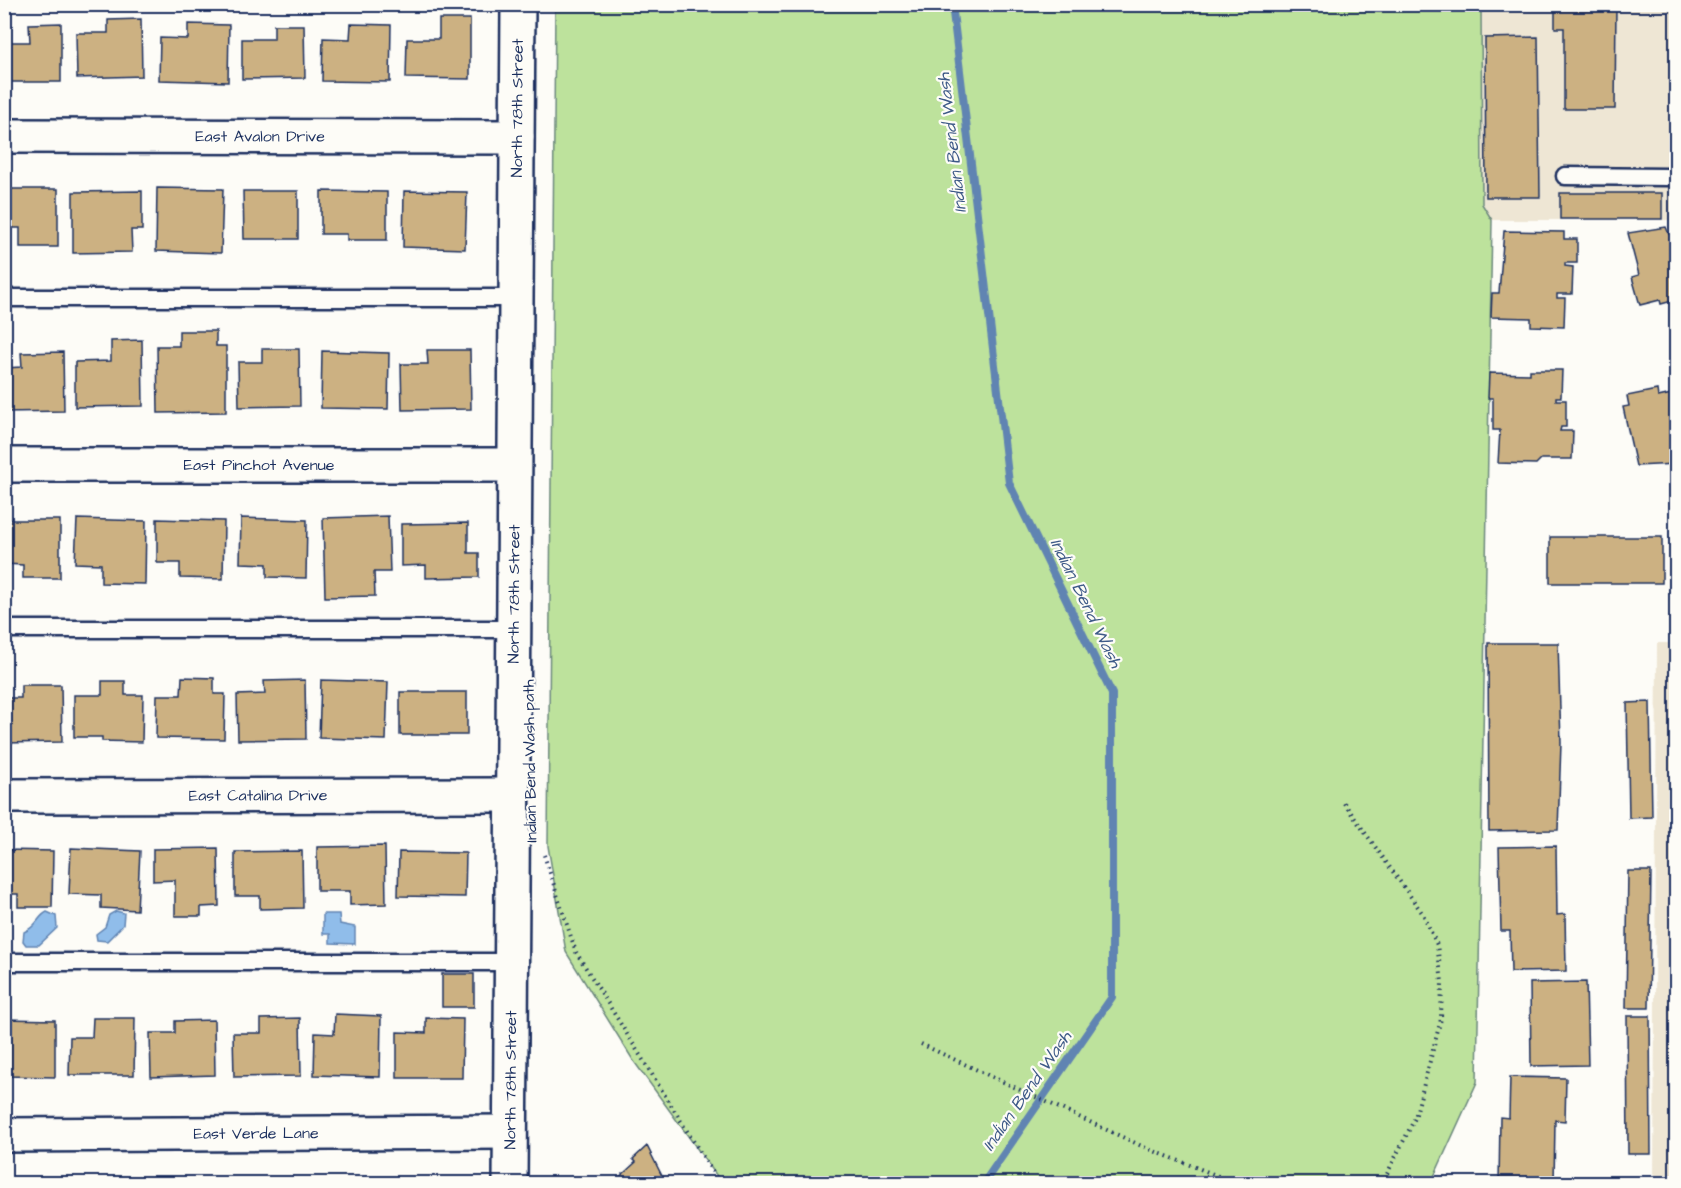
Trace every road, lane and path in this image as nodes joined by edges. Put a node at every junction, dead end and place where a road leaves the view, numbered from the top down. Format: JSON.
{"nodes":[{"id":1,"x":518,"y":4,"type":"edge"},
{"id":2,"x":4,"y":136,"type":"edge"},
{"id":3,"x":517,"y":137,"type":"junction"},
{"id":4,"x":1565,"y":176,"type":"dead end"},
{"id":5,"x":1668,"y":177,"type":"dead end"},
{"id":6,"x":4,"y":298,"type":"edge"},
{"id":7,"x":515,"y":298,"type":"junction"},
{"id":8,"x":4,"y":465,"type":"edge"},
{"id":9,"x":513,"y":465,"type":"junction"},
{"id":10,"x":4,"y":629,"type":"edge"},
{"id":11,"x":512,"y":629,"type":"junction"},
{"id":12,"x":511,"y":795,"type":"junction"},
{"id":13,"x":4,"y":796,"type":"edge"},
{"id":14,"x":1344,"y":803,"type":"dead end"},
{"id":15,"x":541,"y":845,"type":"dead end"},
{"id":16,"x":4,"y":962,"type":"edge"},
{"id":17,"x":510,"y":962,"type":"junction"},
{"id":18,"x":921,"y":1044,"type":"dead end"},
{"id":19,"x":508,"y":1132,"type":"junction"},
{"id":20,"x":4,"y":1135,"type":"edge"},
{"id":21,"x":510,"y":1184,"type":"edge"},
{"id":22,"x":720,"y":1184,"type":"edge"},
{"id":23,"x":1239,"y":1184,"type":"edge"},
{"id":24,"x":1382,"y":1184,"type":"edge"}],
"edges":[{"from":1,"to":3,"type":"street","name":"North 78th Street"},
{"from":2,"to":3,"type":"street","name":"East Avalon Drive"},
{"from":3,"to":7,"type":"street","name":"North 78th Street"},
{"from":4,"to":5,"type":"lane"},
{"from":6,"to":7,"type":"lane"},
{"from":7,"to":9,"type":"street","name":"North 78th Street"},
{"from":8,"to":9,"type":"street","name":"East Pinchot Avenue"},
{"from":9,"to":11,"type":"street","name":"North 78th Street"},
{"from":10,"to":11,"type":"lane"},
{"from":11,"to":12,"type":"street","name":"North 78th Street"},
{"from":12,"to":13,"type":"street","name":"East Catalina Drive"},
{"from":12,"to":17,"type":"street","name":"North 78th Street"},
{"from":14,"to":24,"type":"path"},
{"from":15,"to":22,"type":"path","name":"Indian Bend Wash path"},
{"from":16,"to":17,"type":"lane"},
{"from":17,"to":19,"type":"street","name":"North 78th Street"},
{"from":18,"to":23,"type":"path"},
{"from":19,"to":20,"type":"street","name":"East Verde Lane"},
{"from":19,"to":21,"type":"street","name":"North 78th Street"}]}
